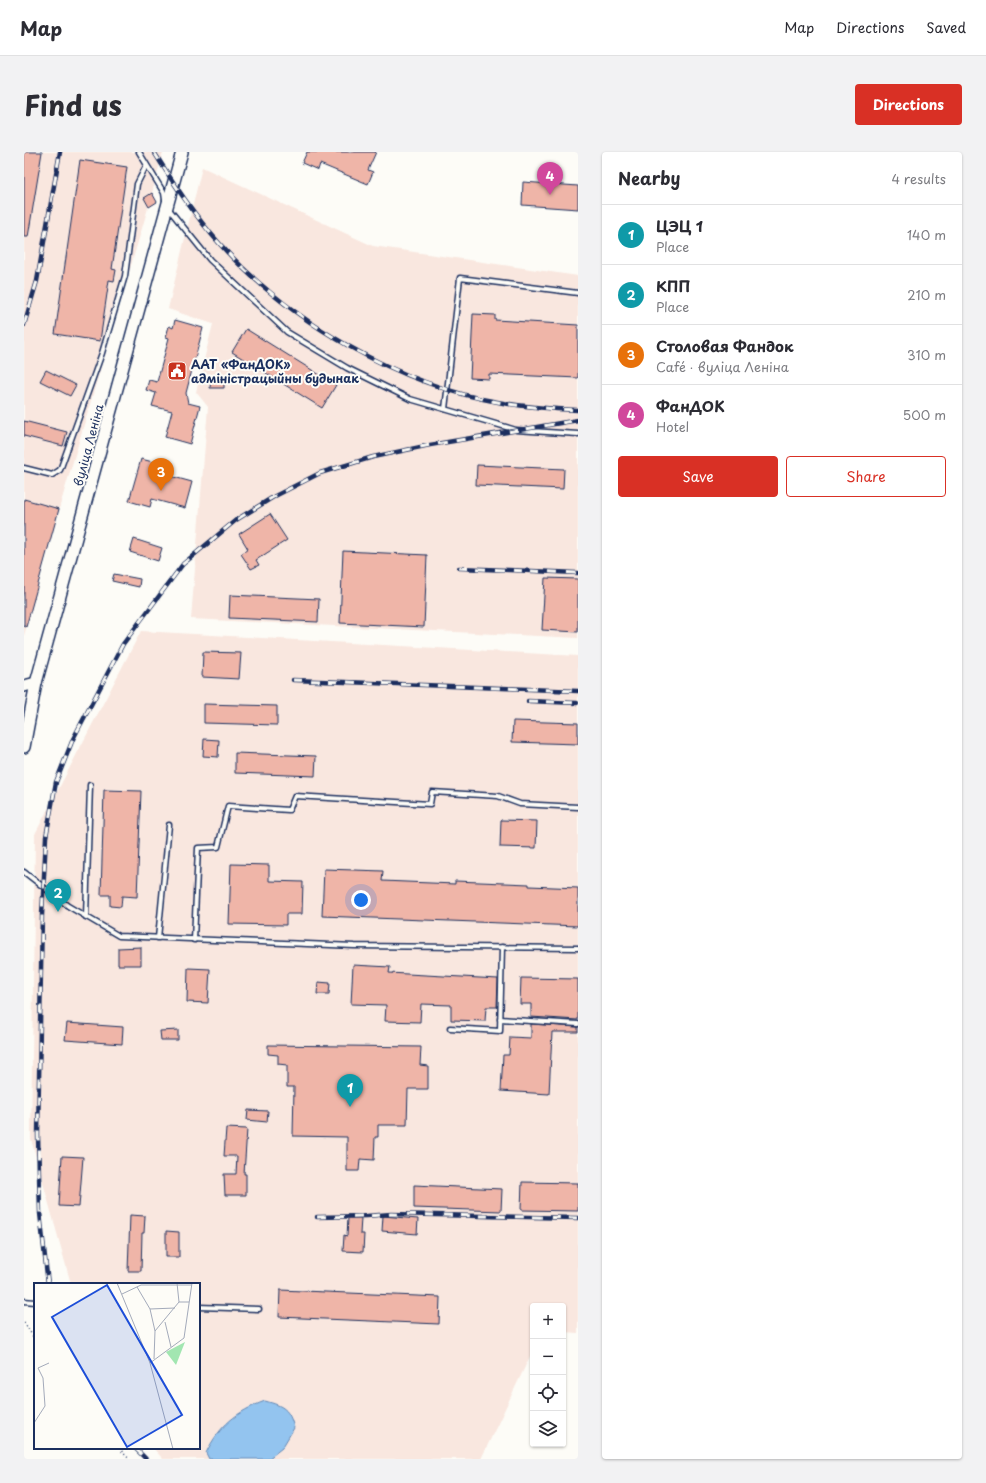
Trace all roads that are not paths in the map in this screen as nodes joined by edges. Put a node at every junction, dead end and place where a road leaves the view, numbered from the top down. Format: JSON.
{"nodes":[{"id":1,"x":138,"y":152,"type":"edge"},
{"id":2,"x":182,"y":152,"type":"edge"},
{"id":3,"x":146,"y":166,"type":"junction"},
{"id":4,"x":167,"y":206,"type":"junction"},
{"id":5,"x":578,"y":293,"type":"edge"},
{"id":6,"x":445,"y":409,"type":"junction"},
{"id":7,"x":578,"y":434,"type":"edge"},
{"id":8,"x":24,"y":468,"type":"edge"},
{"id":9,"x":36,"y":683,"type":"junction"},
{"id":10,"x":24,"y":686,"type":"edge"},
{"id":11,"x":24,"y":747,"type":"edge"},
{"id":12,"x":90,"y":785,"type":"dead end"},
{"id":13,"x":578,"y":806,"type":"edge"},
{"id":14,"x":169,"y":825,"type":"dead end"},
{"id":15,"x":24,"y":872,"type":"edge"},
{"id":16,"x":86,"y":917,"type":"junction"},
{"id":17,"x":158,"y":938,"type":"junction"},
{"id":18,"x":194,"y":940,"type":"junction"},
{"id":19,"x":502,"y":947,"type":"junction"},
{"id":20,"x":578,"y":948,"type":"edge"},
{"id":21,"x":500,"y":1019,"type":"junction"},
{"id":22,"x":578,"y":1024,"type":"edge"},
{"id":23,"x":450,"y":1028,"type":"dead end"},
{"id":24,"x":24,"y":1301,"type":"edge"},
{"id":25,"x":34,"y":1302,"type":"edge"},
{"id":26,"x":200,"y":1307,"type":"edge"},
{"id":27,"x":259,"y":1309,"type":"dead end"}],
"edges":[{"from":1,"to":3,"type":"lane"},
{"from":2,"to":4,"type":"main road","name":"вуліца Леніна"},
{"from":3,"to":4,"type":"lane"},
{"from":3,"to":8,"type":"lane"},
{"from":4,"to":6,"type":"lane"},
{"from":4,"to":9,"type":"main road","name":"вуліца Леніна"},
{"from":5,"to":6,"type":"lane"},
{"from":6,"to":7,"type":"lane"},
{"from":9,"to":10,"type":"main road"},
{"from":9,"to":11,"type":"main road","name":"вуліца Леніна"},
{"from":12,"to":16,"type":"lane"},
{"from":13,"to":18,"type":"lane"},
{"from":14,"to":17,"type":"lane"},
{"from":15,"to":16,"type":"lane"},
{"from":16,"to":17,"type":"lane"},
{"from":17,"to":18,"type":"lane"},
{"from":18,"to":19,"type":"lane"},
{"from":19,"to":20,"type":"lane"},
{"from":19,"to":21,"type":"lane"},
{"from":21,"to":22,"type":"lane"},
{"from":21,"to":23,"type":"lane"},
{"from":24,"to":25,"type":"lane"},
{"from":26,"to":27,"type":"lane"}]}
